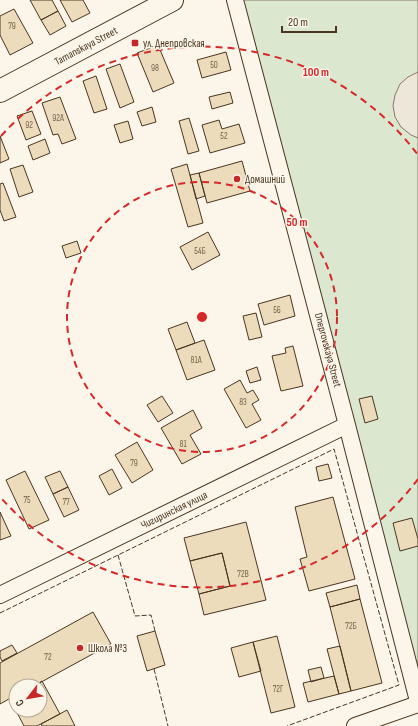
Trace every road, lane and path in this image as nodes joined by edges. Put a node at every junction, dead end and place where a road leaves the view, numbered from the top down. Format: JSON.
{"nodes":[{"id":1,"x":172,"y":0,"type":"edge"},
{"id":2,"x":235,"y":0,"type":"edge"},
{"id":3,"x":0,"y":91,"type":"edge"},
{"id":4,"x":347,"y":425,"type":"junction"},
{"id":5,"x":0,"y":595,"type":"edge"},
{"id":6,"x":418,"y":703,"type":"edge"},
{"id":7,"x":354,"y":726,"type":"edge"}],
"edges":[{"from":1,"to":3,"type":"street","name":"Tamanskaya Street"},
{"from":2,"to":4,"type":"street","name":"Dneprovskaya Street"},
{"from":4,"to":5,"type":"street","name":"Чигиринская улица"},
{"from":4,"to":6,"type":"street","name":"Dneprovskaya Street"},
{"from":6,"to":7,"type":"street"}]}
